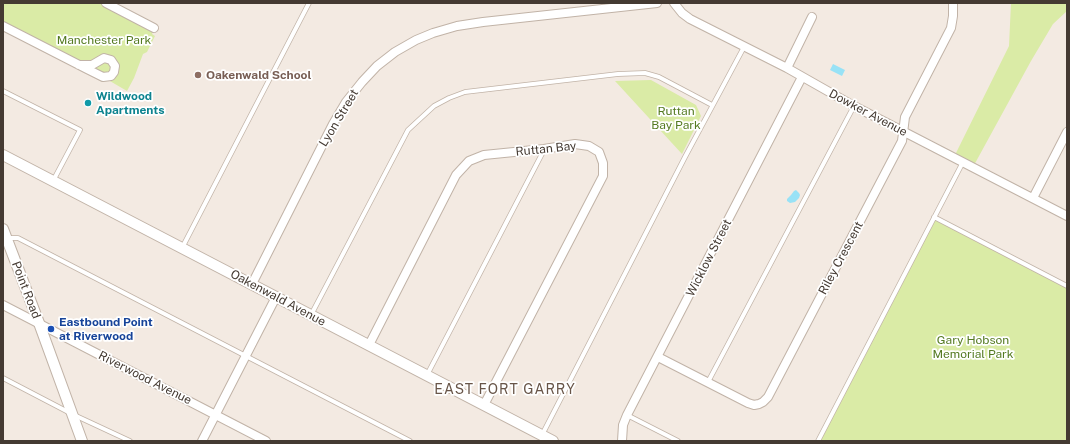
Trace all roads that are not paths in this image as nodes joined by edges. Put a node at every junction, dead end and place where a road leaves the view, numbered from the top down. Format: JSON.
{"nodes":[{"id":1,"x":106,"y":3,"type":"edge"},
{"id":2,"x":309,"y":3,"type":"edge"},
{"id":3,"x":657,"y":3,"type":"edge"},
{"id":4,"x":674,"y":3,"type":"edge"},
{"id":5,"x":954,"y":3,"type":"edge"},
{"id":6,"x":812,"y":16,"type":"dead end"},
{"id":7,"x":3,"y":26,"type":"edge"},
{"id":8,"x":154,"y":28,"type":"dead end"},
{"id":9,"x":744,"y":46,"type":"junction"},
{"id":10,"x":79,"y":65,"type":"dead end"},
{"id":11,"x":787,"y":68,"type":"junction"},
{"id":12,"x":802,"y":77,"type":"junction"},
{"id":13,"x":3,"y":91,"type":"edge"},
{"id":14,"x":712,"y":105,"type":"junction"},
{"id":15,"x":854,"y":106,"type":"junction"},
{"id":16,"x":903,"y":131,"type":"junction"},
{"id":17,"x":1067,"y":132,"type":"edge"},
{"id":18,"x":544,"y":149,"type":"junction"},
{"id":19,"x":3,"y":155,"type":"edge"},
{"id":20,"x":3,"y":162,"type":"edge"},
{"id":21,"x":963,"y":162,"type":"junction"},
{"id":22,"x":18,"y":163,"type":"junction"},
{"id":23,"x":53,"y":181,"type":"junction"},
{"id":24,"x":1033,"y":198,"type":"junction"},
{"id":25,"x":1067,"y":216,"type":"edge"},
{"id":26,"x":934,"y":217,"type":"junction"},
{"id":27,"x":5,"y":234,"type":"edge"},
{"id":28,"x":182,"y":248,"type":"junction"},
{"id":29,"x":252,"y":284,"type":"junction"},
{"id":30,"x":1067,"y":286,"type":"edge"},
{"id":31,"x":276,"y":297,"type":"junction"},
{"id":32,"x":3,"y":304,"type":"edge"},
{"id":33,"x":311,"y":315,"type":"junction"},
{"id":34,"x":39,"y":323,"type":"junction"},
{"id":35,"x":369,"y":345,"type":"junction"},
{"id":36,"x":246,"y":356,"type":"junction"},
{"id":37,"x":658,"y":357,"type":"junction"},
{"id":38,"x":427,"y":376,"type":"junction"},
{"id":39,"x":3,"y":378,"type":"edge"},
{"id":40,"x":708,"y":382,"type":"junction"},
{"id":41,"x":484,"y":405,"type":"junction"},
{"id":42,"x":72,"y":414,"type":"junction"},
{"id":43,"x":216,"y":415,"type":"junction"},
{"id":44,"x":627,"y":415,"type":"junction"},
{"id":45,"x":542,"y":435,"type":"junction"},
{"id":46,"x":82,"y":441,"type":"edge"},
{"id":47,"x":130,"y":441,"type":"edge"},
{"id":48,"x":202,"y":441,"type":"edge"},
{"id":49,"x":266,"y":441,"type":"edge"},
{"id":50,"x":410,"y":441,"type":"edge"},
{"id":51,"x":553,"y":441,"type":"edge"},
{"id":52,"x":622,"y":441,"type":"edge"},
{"id":53,"x":678,"y":441,"type":"edge"},
{"id":54,"x":818,"y":441,"type":"edge"}],
"edges":[{"from":1,"to":8,"type":"street"},
{"from":2,"to":28,"type":"lane"},
{"from":3,"to":29,"type":"street","name":"Lyon Street"},
{"from":4,"to":9,"type":"street","name":"Dowker Avenue"},
{"from":5,"to":16,"type":"street","name":"Riley Crescent"},
{"from":6,"to":11,"type":"street"},
{"from":7,"to":10,"type":"street"},
{"from":9,"to":11,"type":"street","name":"Dowker Avenue"},
{"from":9,"to":14,"type":"lane"},
{"from":11,"to":12,"type":"street","name":"Dowker Avenue"},
{"from":12,"to":15,"type":"street","name":"Dowker Avenue"},
{"from":12,"to":37,"type":"street","name":"Wicklow Street"},
{"from":13,"to":23,"type":"lane"},
{"from":14,"to":33,"type":"lane"},
{"from":14,"to":45,"type":"lane"},
{"from":15,"to":16,"type":"street","name":"Dowker Avenue"},
{"from":15,"to":40,"type":"lane"},
{"from":16,"to":21,"type":"street","name":"Dowker Avenue"},
{"from":16,"to":40,"type":"street","name":"Riley Crescent"},
{"from":17,"to":24,"type":"street"},
{"from":18,"to":35,"type":"street","name":"Ruttan Bay"},
{"from":18,"to":38,"type":"lane"},
{"from":18,"to":41,"type":"street","name":"Ruttan Bay"},
{"from":19,"to":22,"type":"street","name":"Oakenwald Avenue"},
{"from":20,"to":22,"type":"street"},
{"from":21,"to":24,"type":"street","name":"Dowker Avenue"},
{"from":21,"to":26,"type":"lane"},
{"from":22,"to":23,"type":"street","name":"Oakenwald Avenue"},
{"from":23,"to":28,"type":"street","name":"Oakenwald Avenue"},
{"from":24,"to":25,"type":"street","name":"Dowker Avenue"},
{"from":26,"to":30,"type":"lane"},
{"from":26,"to":54,"type":"lane"},
{"from":27,"to":34,"type":"street","name":"Point Road"},
{"from":27,"to":36,"type":"lane"},
{"from":28,"to":29,"type":"street","name":"Oakenwald Avenue"},
{"from":29,"to":31,"type":"street","name":"Oakenwald Avenue"},
{"from":31,"to":33,"type":"street","name":"Oakenwald Avenue"},
{"from":31,"to":36,"type":"street"},
{"from":32,"to":34,"type":"street","name":"Riverwood Avenue"},
{"from":33,"to":35,"type":"street","name":"Oakenwald Avenue"},
{"from":34,"to":42,"type":"street","name":"Point Road"},
{"from":34,"to":43,"type":"street","name":"Riverwood Avenue"},
{"from":35,"to":38,"type":"street","name":"Oakenwald Avenue"},
{"from":36,"to":43,"type":"street"},
{"from":36,"to":50,"type":"lane"},
{"from":37,"to":40,"type":"street","name":"Riley Crescent"},
{"from":37,"to":44,"type":"street","name":"Wicklow Street"},
{"from":38,"to":41,"type":"street","name":"Oakenwald Avenue"},
{"from":39,"to":42,"type":"lane"},
{"from":41,"to":45,"type":"street","name":"Oakenwald Avenue"},
{"from":42,"to":46,"type":"street","name":"Point Road"},
{"from":42,"to":47,"type":"lane"},
{"from":43,"to":48,"type":"street"},
{"from":43,"to":49,"type":"street","name":"Riverwood Avenue"},
{"from":44,"to":52,"type":"street","name":"Wicklow Street"},
{"from":44,"to":53,"type":"lane"},
{"from":45,"to":51,"type":"street","name":"Oakenwald Avenue"}]}
